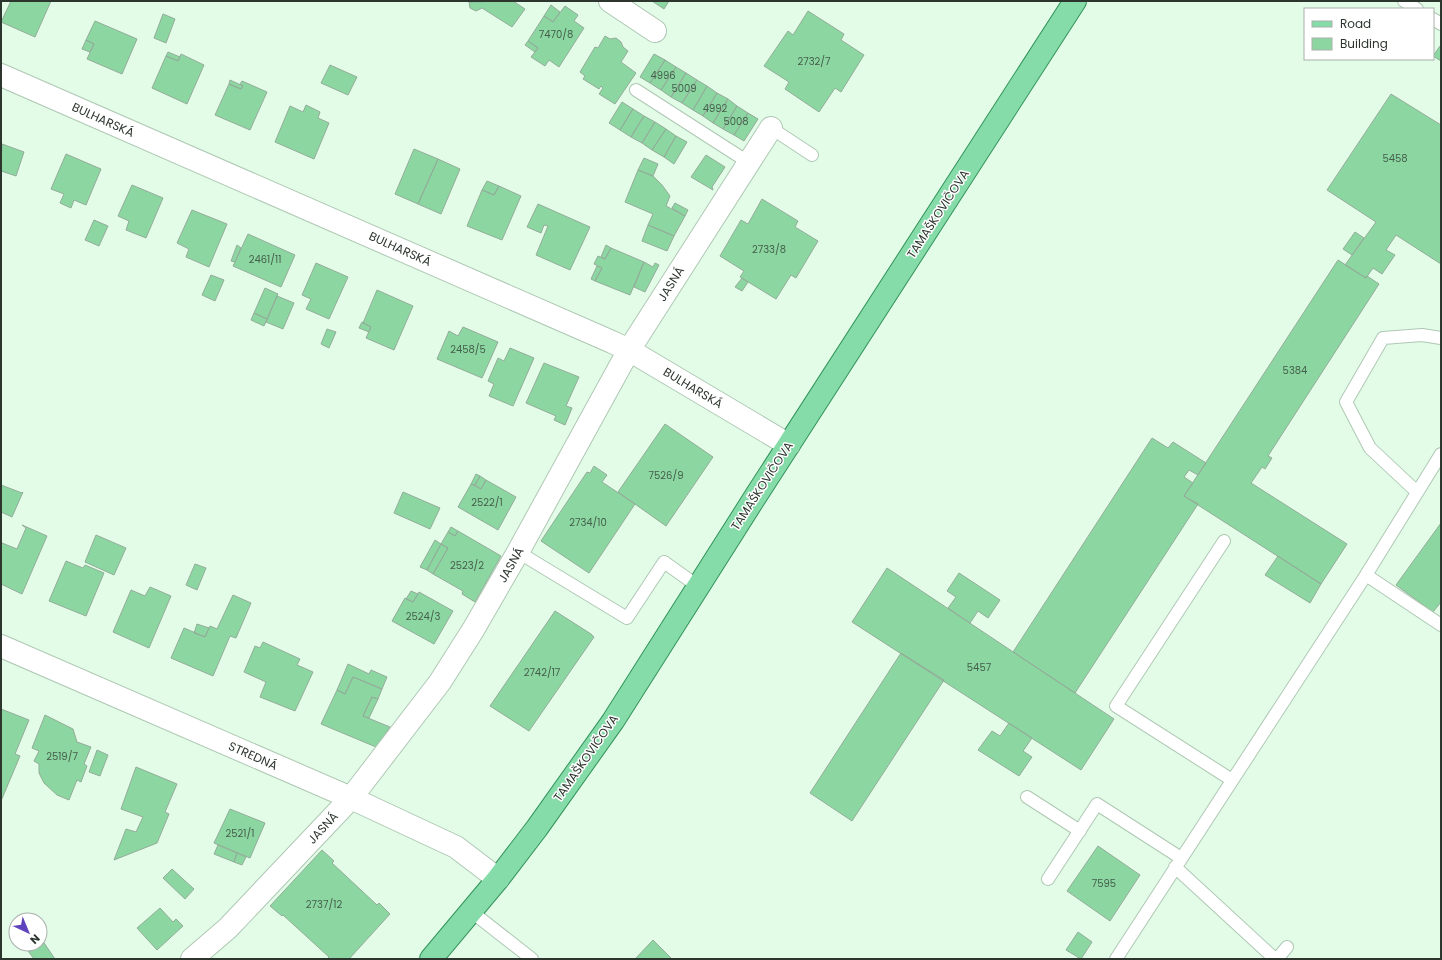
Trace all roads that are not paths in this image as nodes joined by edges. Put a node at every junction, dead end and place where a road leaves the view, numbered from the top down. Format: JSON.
{"nodes":[{"id":1,"x":610,"y":1,"type":"edge"},
{"id":2,"x":1075,"y":1,"type":"edge"},
{"id":3,"x":1404,"y":1,"type":"edge"},
{"id":4,"x":1415,"y":8,"type":"edge"},
{"id":5,"x":655,"y":31,"type":"dead end"},
{"id":6,"x":1,"y":75,"type":"edge"},
{"id":7,"x":636,"y":90,"type":"dead end"},
{"id":8,"x":771,"y":128,"type":"joint"},
{"id":9,"x":812,"y":155,"type":"dead end"},
{"id":10,"x":748,"y":162,"type":"junction"},
{"id":11,"x":1441,"y":338,"type":"edge"},
{"id":12,"x":629,"y":350,"type":"junction"},
{"id":13,"x":789,"y":445,"type":"junction"},
{"id":14,"x":1441,"y":454,"type":"edge"},
{"id":15,"x":1417,"y":492,"type":"junction"},
{"id":16,"x":1224,"y":541,"type":"dead end"},
{"id":17,"x":518,"y":552,"type":"junction"},
{"id":18,"x":1366,"y":575,"type":"junction"},
{"id":19,"x":699,"y":587,"type":"junction"},
{"id":20,"x":1441,"y":625,"type":"edge"},
{"id":21,"x":1,"y":646,"type":"edge"},
{"id":22,"x":1232,"y":780,"type":"junction"},
{"id":23,"x":1027,"y":797,"type":"dead end"},
{"id":24,"x":351,"y":798,"type":"junction"},
{"id":25,"x":1080,"y":831,"type":"junction"},
{"id":26,"x":1178,"y":863,"type":"junction"},
{"id":27,"x":498,"y":879,"type":"junction"},
{"id":28,"x":1048,"y":879,"type":"dead end"},
{"id":29,"x":472,"y":912,"type":"junction"},
{"id":30,"x":1287,"y":947,"type":"dead end"},
{"id":31,"x":192,"y":959,"type":"edge"},
{"id":32,"x":431,"y":959,"type":"edge"},
{"id":33,"x":532,"y":959,"type":"edge"},
{"id":34,"x":1116,"y":959,"type":"edge"},
{"id":35,"x":1276,"y":959,"type":"edge"}],
"edges":[{"from":1,"to":5,"type":"street"},
{"from":2,"to":13,"type":"main road","name":"TAMAŠKOVIČOVA"},
{"from":3,"to":4,"type":"lane"},
{"from":6,"to":12,"type":"street","name":"BULHARSKÁ"},
{"from":7,"to":10,"type":"lane"},
{"from":8,"to":9,"type":"lane"},
{"from":8,"to":10,"type":"street","name":"JASNÁ"},
{"from":10,"to":12,"type":"street","name":"JASNÁ"},
{"from":11,"to":15,"type":"lane"},
{"from":12,"to":13,"type":"street","name":"BULHARSKÁ"},
{"from":12,"to":17,"type":"street","name":"JASNÁ"},
{"from":13,"to":19,"type":"main road","name":"TAMAŠKOVIČOVA"},
{"from":14,"to":15,"type":"lane"},
{"from":15,"to":18,"type":"lane"},
{"from":16,"to":22,"type":"lane"},
{"from":17,"to":19,"type":"lane"},
{"from":17,"to":24,"type":"street","name":"JASNÁ"},
{"from":18,"to":20,"type":"lane"},
{"from":18,"to":22,"type":"lane"},
{"from":19,"to":27,"type":"main road","name":"TAMAŠKOVIČOVA"},
{"from":21,"to":24,"type":"street","name":"STREDNÁ"},
{"from":22,"to":26,"type":"lane"},
{"from":23,"to":25,"type":"lane"},
{"from":24,"to":27,"type":"street","name":"STREDNÁ"},
{"from":24,"to":31,"type":"street","name":"JASNÁ"},
{"from":25,"to":26,"type":"lane"},
{"from":25,"to":28,"type":"lane"},
{"from":26,"to":34,"type":"lane"},
{"from":26,"to":35,"type":"lane"},
{"from":27,"to":29,"type":"main road","name":"TAMAŠKOVIČOVA"},
{"from":29,"to":32,"type":"main road","name":"TAMAŠKOVIČOVA"},
{"from":29,"to":33,"type":"lane"},
{"from":30,"to":35,"type":"lane"}]}
